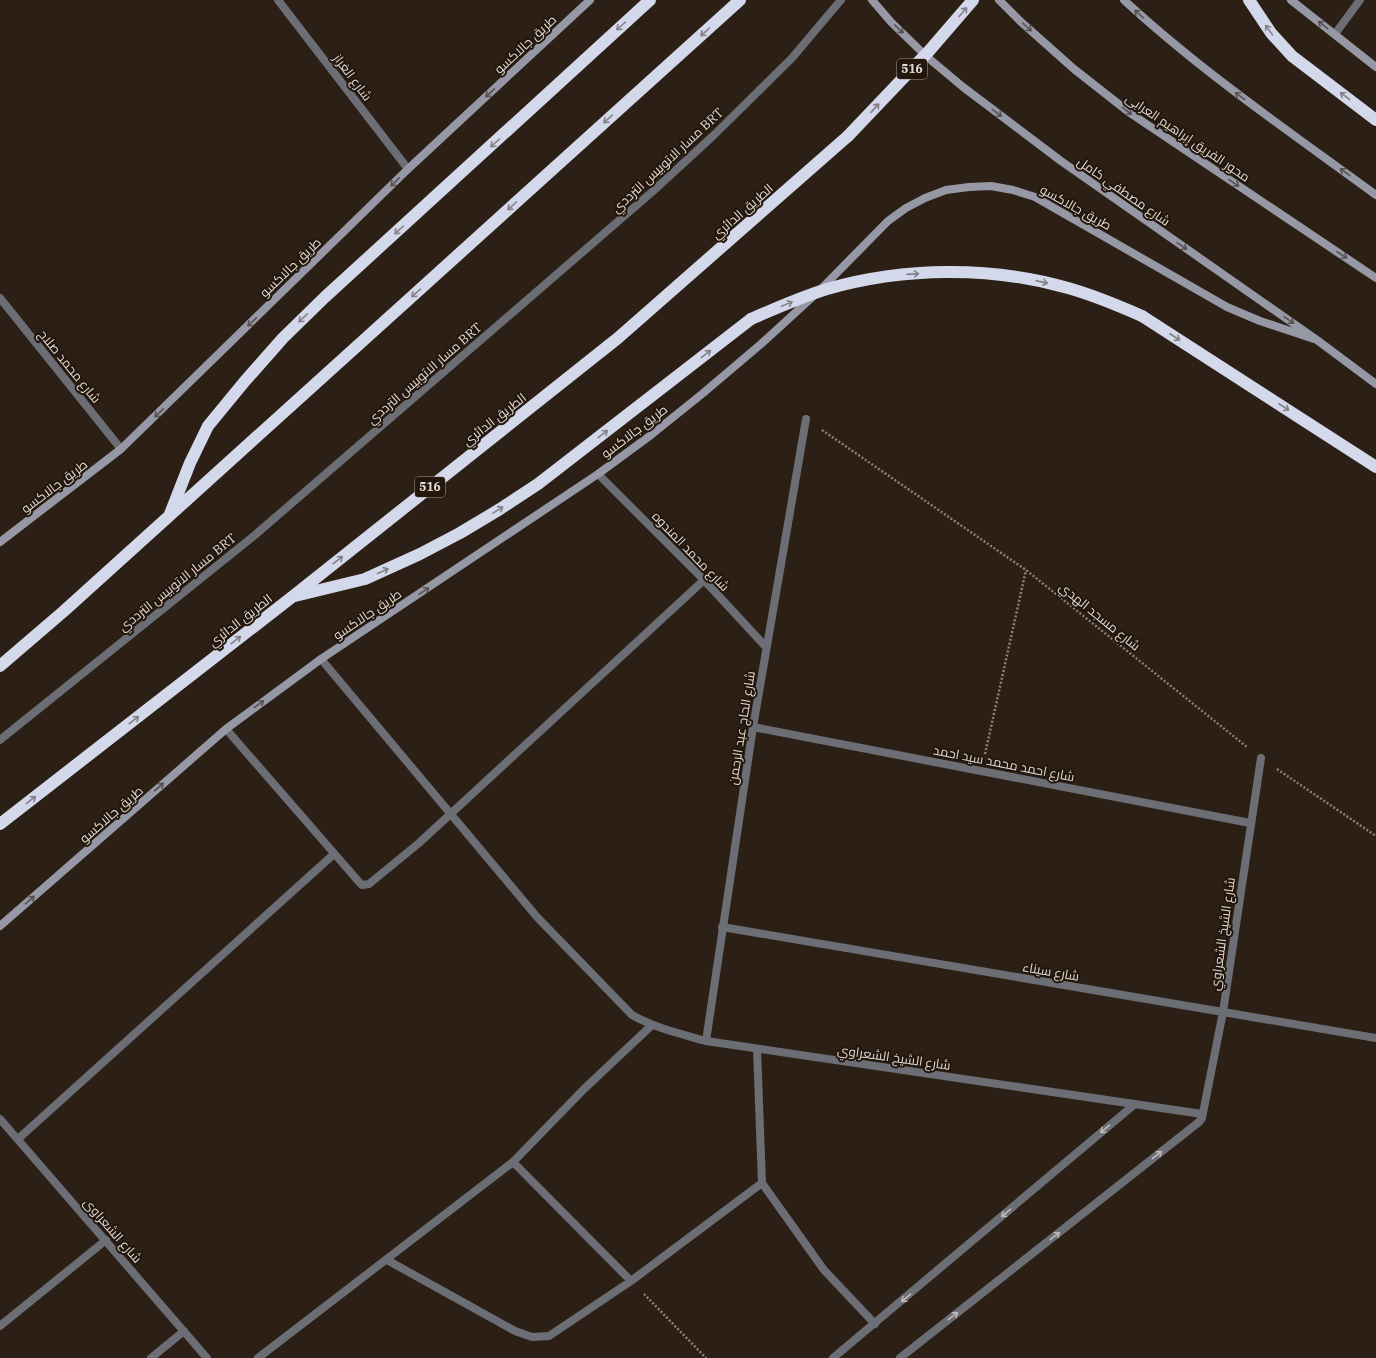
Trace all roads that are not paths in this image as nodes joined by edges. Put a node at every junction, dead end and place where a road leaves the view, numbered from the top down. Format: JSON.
{"nodes":[{"id":1,"x":278,"y":0,"type":"edge"},
{"id":2,"x":590,"y":0,"type":"edge"},
{"id":3,"x":650,"y":0,"type":"edge"},
{"id":4,"x":841,"y":0,"type":"edge"},
{"id":5,"x":872,"y":0,"type":"edge"},
{"id":6,"x":973,"y":0,"type":"edge"},
{"id":7,"x":999,"y":0,"type":"edge"},
{"id":8,"x":1124,"y":0,"type":"edge"},
{"id":9,"x":1249,"y":0,"type":"edge"},
{"id":10,"x":1291,"y":0,"type":"edge"},
{"id":11,"x":1360,"y":0,"type":"edge"},
{"id":12,"x":737,"y":3,"type":"edge"},
{"id":13,"x":1335,"y":34,"type":"junction"},
{"id":14,"x":1376,"y":67,"type":"edge"},
{"id":15,"x":1376,"y":120,"type":"edge"},
{"id":16,"x":408,"y":169,"type":"junction"},
{"id":17,"x":1376,"y":195,"type":"edge"},
{"id":18,"x":1376,"y":278,"type":"edge"},
{"id":19,"x":0,"y":298,"type":"edge"},
{"id":20,"x":1317,"y":340,"type":"junction"},
{"id":21,"x":1376,"y":384,"type":"edge"},
{"id":22,"x":806,"y":419,"type":"road end"},
{"id":23,"x":121,"y":449,"type":"junction"},
{"id":24,"x":1376,"y":467,"type":"edge"},
{"id":25,"x":598,"y":474,"type":"junction"},
{"id":26,"x":170,"y":516,"type":"junction"},
{"id":27,"x":0,"y":542,"type":"edge"},
{"id":28,"x":704,"y":580,"type":"junction"},
{"id":29,"x":292,"y":597,"type":"junction"},
{"id":30,"x":766,"y":647,"type":"junction"},
{"id":31,"x":321,"y":659,"type":"junction"},
{"id":32,"x":0,"y":666,"type":"edge"},
{"id":33,"x":754,"y":727,"type":"junction"},
{"id":34,"x":226,"y":729,"type":"junction"},
{"id":35,"x":0,"y":740,"type":"edge"},
{"id":36,"x":1261,"y":758,"type":"road end"},
{"id":37,"x":450,"y":814,"type":"junction"},
{"id":38,"x":1250,"y":823,"type":"junction"},
{"id":39,"x":0,"y":824,"type":"edge"},
{"id":40,"x":334,"y":854,"type":"junction"},
{"id":41,"x":0,"y":926,"type":"edge"},
{"id":42,"x":722,"y":927,"type":"junction"},
{"id":43,"x":1223,"y":1012,"type":"junction"},
{"id":44,"x":652,"y":1025,"type":"junction"},
{"id":45,"x":1376,"y":1038,"type":"edge"},
{"id":46,"x":706,"y":1041,"type":"junction"},
{"id":47,"x":757,"y":1049,"type":"junction"},
{"id":48,"x":1135,"y":1104,"type":"junction"},
{"id":49,"x":1202,"y":1114,"type":"junction"},
{"id":50,"x":0,"y":1119,"type":"edge"},
{"id":51,"x":18,"y":1139,"type":"junction"},
{"id":52,"x":513,"y":1162,"type":"junction"},
{"id":53,"x":762,"y":1183,"type":"junction"},
{"id":54,"x":106,"y":1240,"type":"junction"},
{"id":55,"x":387,"y":1260,"type":"junction"},
{"id":56,"x":631,"y":1281,"type":"junction"},
{"id":57,"x":875,"y":1324,"type":"junction"},
{"id":58,"x":0,"y":1326,"type":"edge"},
{"id":59,"x":184,"y":1331,"type":"junction"},
{"id":60,"x":151,"y":1358,"type":"edge"},
{"id":61,"x":207,"y":1358,"type":"edge"},
{"id":62,"x":258,"y":1358,"type":"edge"},
{"id":63,"x":833,"y":1358,"type":"edge"},
{"id":64,"x":900,"y":1358,"type":"edge"}],
"edges":[{"from":1,"to":16,"type":"street","name":"شارع الغراز"},
{"from":2,"to":16,"type":"street","name":"طريق جالاكسو","one_way":true},
{"from":3,"to":26,"type":"highway","one_way":true},
{"from":4,"to":35,"type":"street","name":"مسار الاتوبيس الترددي BRT"},
{"from":5,"to":20,"type":"street","name":"شارع مصطفي كامل","one_way":true},
{"from":29,"to":6,"type":"highway","name":"الطريق الدائري","number":"516","one_way":true,"bridge":true},
{"from":7,"to":18,"type":"street","name":"محور الفريق إبراهيم العرابى","one_way":true},
{"from":17,"to":8,"type":"street","one_way":true},
{"from":15,"to":9,"type":"highway","one_way":true},
{"from":13,"to":10,"type":"street","one_way":true},
{"from":11,"to":13,"type":"street"},
{"from":12,"to":26,"type":"highway","one_way":true},
{"from":13,"to":14,"type":"street"},
{"from":16,"to":23,"type":"street","name":"طريق جالاكسو","one_way":true},
{"from":19,"to":23,"type":"street","name":"شارع محمد صلاح"},
{"from":20,"to":21,"type":"street","name":"شارع مصطفي كامل"},
{"from":20,"to":25,"type":"street","name":"طريق جالاكسو"},
{"from":22,"to":30,"type":"street","name":"شارع الحاج عبد الرحمن"},
{"from":23,"to":27,"type":"street","name":"طريق جالاكسو"},
{"from":29,"to":24,"type":"highway","one_way":true,"bridge":true},
{"from":25,"to":28,"type":"street","name":"شارع محمد المندوه"},
{"from":31,"to":25,"type":"street","name":"طريق جالاكسو","one_way":true},
{"from":26,"to":32,"type":"highway"},
{"from":28,"to":30,"type":"street","name":"شارع محمد المندوه"},
{"from":28,"to":37,"type":"street"},
{"from":39,"to":29,"type":"highway","name":"الطريق الدائري","number":"516","one_way":true},
{"from":30,"to":33,"type":"street","name":"شارع الحاج عبد الرحمن"},
{"from":34,"to":31,"type":"street","name":"طريق جالاكسو","one_way":true},
{"from":31,"to":37,"type":"street","name":"شارع الشيخ الشعراوي"},
{"from":33,"to":38,"type":"street","name":"شارع احمد محمد سيد احمد"},
{"from":33,"to":42,"type":"street","name":"شارع الحاج عبد الرحمن"},
{"from":34,"to":40,"type":"street"},
{"from":41,"to":34,"type":"street","name":"طريق جالاكسو","one_way":true},
{"from":36,"to":38,"type":"street","name":"شارع الشيخ الشعراوي"},
{"from":37,"to":40,"type":"street"},
{"from":37,"to":44,"type":"street","name":"شارع الشيخ الشعراوي"},
{"from":38,"to":43,"type":"street","name":"شارع الشيخ الشعراوي"},
{"from":40,"to":51,"type":"street"},
{"from":42,"to":43,"type":"street","name":"شارع سيناء"},
{"from":42,"to":46,"type":"street","name":"شارع الحاج عبد الرحمن"},
{"from":43,"to":45,"type":"street","name":"شارع سيناء"},
{"from":43,"to":49,"type":"street","name":"شارع الشيخ الشعراوي"},
{"from":44,"to":46,"type":"street","name":"شارع الشيخ الشعراوي"},
{"from":44,"to":52,"type":"street"},
{"from":46,"to":47,"type":"street","name":"شارع الشيخ الشعراوي"},
{"from":47,"to":48,"type":"street","name":"شارع الشيخ الشعراوي"},
{"from":47,"to":53,"type":"street"},
{"from":48,"to":49,"type":"street","name":"شارع الشيخ الشعراوي"},
{"from":48,"to":57,"type":"street","one_way":true},
{"from":64,"to":49,"type":"street","name":"شارع الشيخ الشعراوي","one_way":true},
{"from":50,"to":51,"type":"street","name":"شارع الشعراوى"},
{"from":51,"to":54,"type":"street","name":"شارع الشعراوى"},
{"from":52,"to":55,"type":"street"},
{"from":52,"to":56,"type":"street"},
{"from":53,"to":56,"type":"street"},
{"from":53,"to":57,"type":"street"},
{"from":54,"to":58,"type":"street"},
{"from":54,"to":59,"type":"street","name":"شارع الشعراوى"},
{"from":55,"to":56,"type":"street"},
{"from":55,"to":62,"type":"street"},
{"from":57,"to":63,"type":"street"},
{"from":59,"to":60,"type":"street"},
{"from":59,"to":61,"type":"street","name":"شارع الشعراوى"}]}
